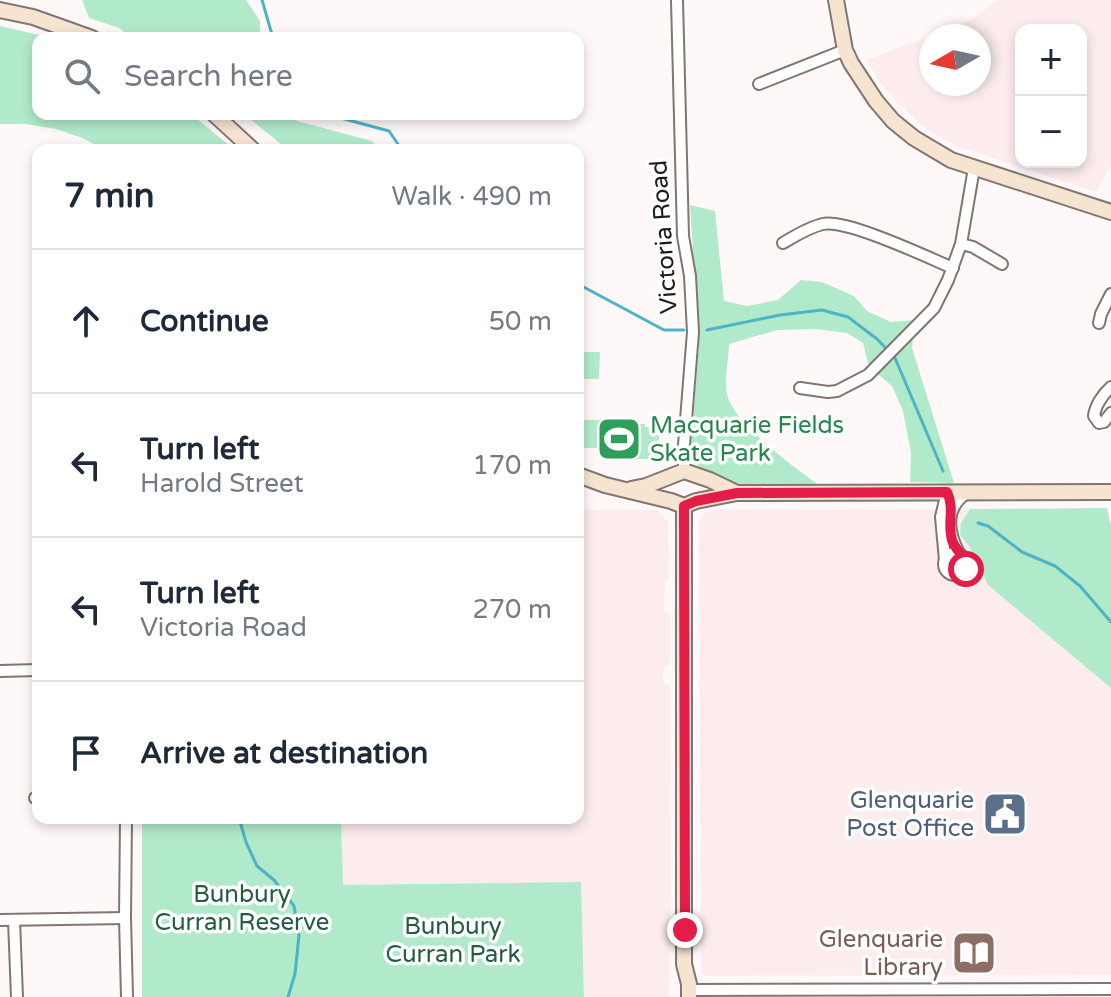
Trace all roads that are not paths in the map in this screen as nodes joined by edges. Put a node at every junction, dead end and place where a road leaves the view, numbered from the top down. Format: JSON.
{"nodes":[{"id":1,"x":677,"y":0,"type":"edge"},
{"id":2,"x":836,"y":0,"type":"edge"},
{"id":3,"x":0,"y":10,"type":"edge"},
{"id":4,"x":75,"y":32,"type":"edge"},
{"id":5,"x":845,"y":50,"type":"junction"},
{"id":6,"x":759,"y":84,"type":"dead end"},
{"id":7,"x":220,"y":120,"type":"edge"},
{"id":8,"x":246,"y":144,"type":"edge"},
{"id":9,"x":974,"y":168,"type":"junction"},
{"id":10,"x":1111,"y":212,"type":"edge"},
{"id":11,"x":783,"y":243,"type":"dead end"},
{"id":12,"x":961,"y":244,"type":"junction"},
{"id":13,"x":1002,"y":264,"type":"dead end"},
{"id":14,"x":953,"y":268,"type":"junction"},
{"id":15,"x":1111,"y":294,"type":"edge"},
{"id":16,"x":1111,"y":302,"type":"edge"},
{"id":17,"x":1099,"y":323,"type":"dead end"},
{"id":18,"x":1111,"y":387,"type":"edge"},
{"id":19,"x":800,"y":388,"type":"dead end"},
{"id":20,"x":1111,"y":413,"type":"edge"},
{"id":21,"x":684,"y":475,"type":"junction"},
{"id":22,"x":584,"y":477,"type":"edge"},
{"id":23,"x":627,"y":489,"type":"junction"},
{"id":24,"x":920,"y":492,"type":"junction"},
{"id":25,"x":947,"y":492,"type":"junction"},
{"id":26,"x":968,"y":492,"type":"junction"},
{"id":27,"x":1111,"y":492,"type":"edge"},
{"id":28,"x":737,"y":493,"type":"junction"},
{"id":29,"x":684,"y":503,"type":"junction"},
{"id":30,"x":952,"y":508,"type":"junction"},
{"id":31,"x":941,"y":517,"type":"junction"},
{"id":32,"x":959,"y":553,"type":"junction"},
{"id":33,"x":945,"y":560,"type":"junction"},
{"id":34,"x":32,"y":670,"type":"edge"},
{"id":35,"x":0,"y":671,"type":"edge"},
{"id":36,"x":126,"y":824,"type":"edge"},
{"id":37,"x":125,"y":918,"type":"junction"},
{"id":38,"x":0,"y":920,"type":"edge"},
{"id":39,"x":14,"y":920,"type":"junction"},
{"id":40,"x":1111,"y":989,"type":"edge"},
{"id":41,"x":689,"y":993,"type":"edge"},
{"id":42,"x":1028,"y":993,"type":"edge"},
{"id":43,"x":17,"y":997,"type":"edge"},
{"id":44,"x":127,"y":997,"type":"edge"}],
"edges":[{"from":1,"to":21,"type":"street","name":"Victoria Road"},
{"from":2,"to":5,"type":"street"},
{"from":3,"to":4,"type":"street"},
{"from":5,"to":6,"type":"street"},
{"from":5,"to":9,"type":"street"},
{"from":7,"to":8,"type":"street"},
{"from":9,"to":10,"type":"street"},
{"from":9,"to":12,"type":"street"},
{"from":11,"to":14,"type":"street"},
{"from":12,"to":13,"type":"street"},
{"from":12,"to":14,"type":"street"},
{"from":14,"to":19,"type":"street"},
{"from":15,"to":16,"type":"street"},
{"from":15,"to":17,"type":"street"},
{"from":18,"to":20,"type":"street"},
{"from":21,"to":23,"type":"street"},
{"from":21,"to":28,"type":"street"},
{"from":21,"to":29,"type":"street"},
{"from":21,"to":29,"type":"street"},
{"from":22,"to":23,"type":"street"},
{"from":23,"to":29,"type":"street"},
{"from":24,"to":25,"type":"street"},
{"from":24,"to":28,"type":"street"},
{"from":24,"to":31,"type":"street"},
{"from":25,"to":26,"type":"street"},
{"from":25,"to":30,"type":"street"},
{"from":25,"to":31,"type":"street"},
{"from":26,"to":27,"type":"street"},
{"from":26,"to":30,"type":"street"},
{"from":28,"to":29,"type":"street"},
{"from":29,"to":41,"type":"street"},
{"from":30,"to":32,"type":"street"},
{"from":31,"to":33,"type":"street"},
{"from":32,"to":33,"type":"street"},
{"from":32,"to":33,"type":"street"},
{"from":34,"to":35,"type":"street"},
{"from":36,"to":37,"type":"street"},
{"from":37,"to":39,"type":"street"},
{"from":37,"to":44,"type":"street"},
{"from":38,"to":39,"type":"street"},
{"from":39,"to":43,"type":"street"},
{"from":40,"to":42,"type":"street"},
{"from":41,"to":42,"type":"street"}]}
